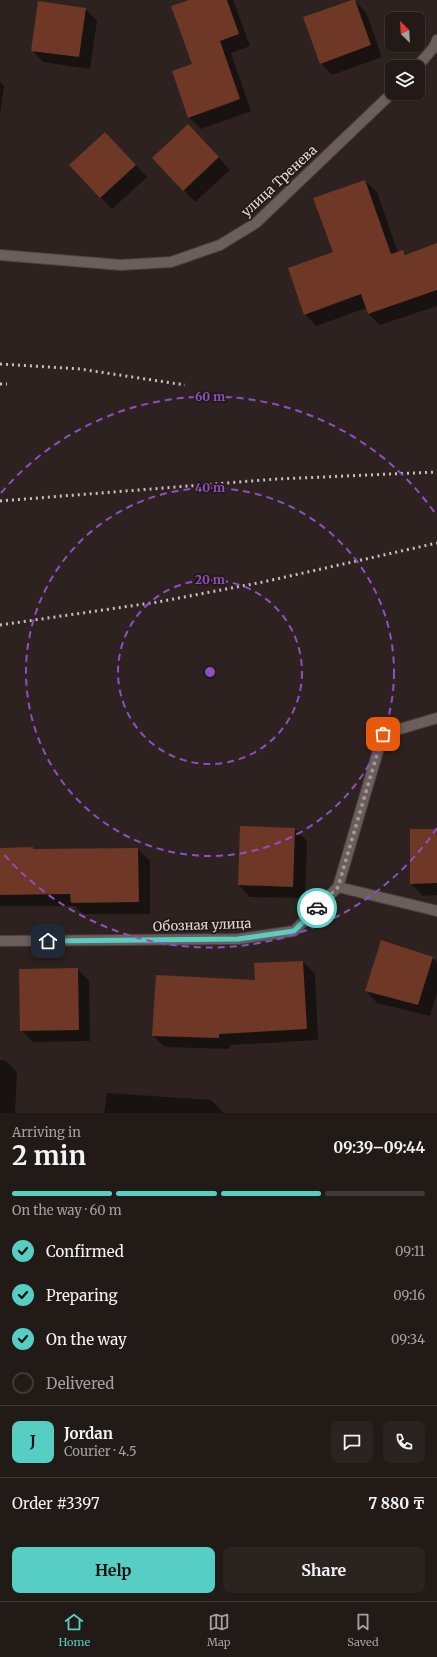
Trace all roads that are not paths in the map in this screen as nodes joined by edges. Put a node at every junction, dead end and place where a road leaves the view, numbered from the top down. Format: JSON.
{"nodes":[{"id":1,"x":437,"y":40,"type":"edge"},
{"id":2,"x":423,"y":60,"type":"edge"},
{"id":3,"x":385,"y":100,"type":"edge"},
{"id":4,"x":0,"y":255,"type":"edge"},
{"id":5,"x":437,"y":718,"type":"edge"},
{"id":6,"x":338,"y":887,"type":"junction"},
{"id":7,"x":437,"y":911,"type":"edge"},
{"id":8,"x":0,"y":941,"type":"edge"}],
"edges":[{"from":1,"to":2,"type":"street"},
{"from":3,"to":4,"type":"street","name":"улица Тренева"},
{"from":5,"to":6,"type":"street","name":"Обозная улица"},
{"from":6,"to":7,"type":"street"},
{"from":6,"to":8,"type":"street","name":"Обозная улица"}]}
